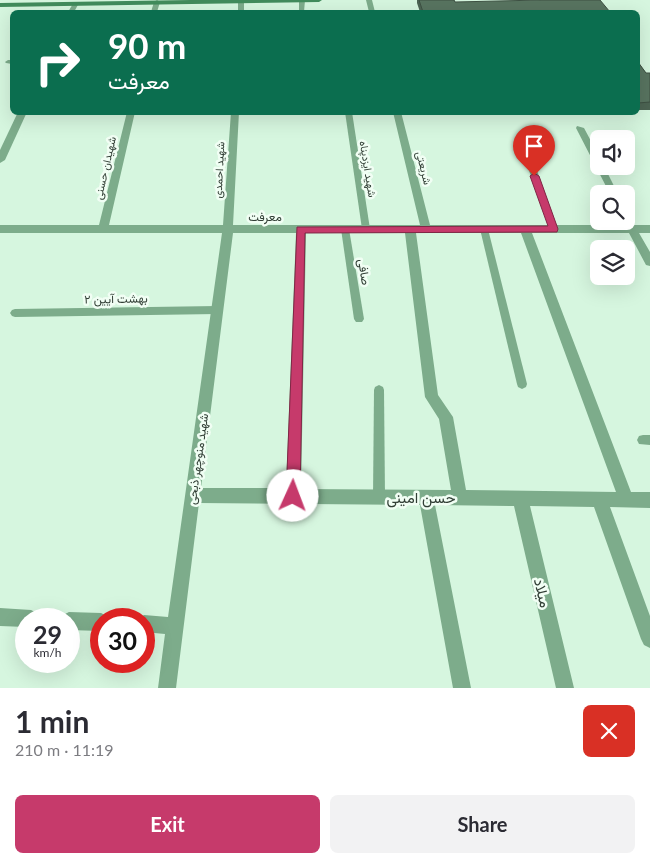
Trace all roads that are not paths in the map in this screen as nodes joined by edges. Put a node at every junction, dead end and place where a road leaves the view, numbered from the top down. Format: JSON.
{"nodes":[{"id":1,"x":302,"y":0,"type":"edge"},
{"id":2,"x":320,"y":0,"type":"edge"},
{"id":3,"x":241,"y":1,"type":"edge"},
{"id":4,"x":157,"y":2,"type":"junction"},
{"id":5,"x":76,"y":3,"type":"junction"},
{"id":6,"x":0,"y":5,"type":"edge"},
{"id":7,"x":72,"y":10,"type":"edge"},
{"id":8,"x":155,"y":10,"type":"edge"},
{"id":9,"x":22,"y":115,"type":"edge"},
{"id":10,"x":130,"y":115,"type":"edge"},
{"id":11,"x":235,"y":115,"type":"edge"},
{"id":12,"x":348,"y":115,"type":"edge"},
{"id":13,"x":398,"y":115,"type":"edge"},
{"id":14,"x":580,"y":128,"type":"dead end"},
{"id":15,"x":522,"y":140,"type":"dead end"},
{"id":16,"x":590,"y":147,"type":"edge"},
{"id":17,"x":0,"y":160,"type":"edge"},
{"id":18,"x":0,"y":229,"type":"edge"},
{"id":19,"x":103,"y":229,"type":"junction"},
{"id":20,"x":228,"y":229,"type":"junction"},
{"id":21,"x":301,"y":229,"type":"junction"},
{"id":22,"x":345,"y":229,"type":"junction"},
{"id":23,"x":366,"y":229,"type":"junction"},
{"id":24,"x":410,"y":229,"type":"junction"},
{"id":25,"x":426,"y":229,"type":"junction"},
{"id":26,"x":484,"y":229,"type":"junction"},
{"id":27,"x":526,"y":229,"type":"junction"},
{"id":28,"x":554,"y":229,"type":"junction"},
{"id":29,"x":590,"y":229,"type":"edge"},
{"id":30,"x":635,"y":229,"type":"edge"},
{"id":31,"x":650,"y":229,"type":"edge"},
{"id":32,"x":633,"y":230,"type":"edge"},
{"id":33,"x":650,"y":262,"type":"edge"},
{"id":34,"x":218,"y":310,"type":"junction"},
{"id":35,"x":15,"y":313,"type":"dead end"},
{"id":36,"x":359,"y":318,"type":"dead end"},
{"id":37,"x":522,"y":384,"type":"dead end"},
{"id":38,"x":379,"y":390,"type":"dead end"},
{"id":39,"x":193,"y":495,"type":"junction"},
{"id":40,"x":293,"y":496,"type":"junction"},
{"id":41,"x":379,"y":497,"type":"junction"},
{"id":42,"x":426,"y":498,"type":"junction"},
{"id":43,"x":460,"y":498,"type":"junction"},
{"id":44,"x":520,"y":498,"type":"junction"},
{"id":45,"x":599,"y":499,"type":"junction"},
{"id":46,"x":626,"y":499,"type":"junction"},
{"id":47,"x":650,"y":500,"type":"edge"},
{"id":48,"x":0,"y":617,"type":"edge"},
{"id":49,"x":15,"y":618,"type":"edge"},
{"id":50,"x":155,"y":625,"type":"edge"},
{"id":51,"x":175,"y":626,"type":"junction"},
{"id":52,"x":650,"y":639,"type":"edge"},
{"id":53,"x":166,"y":688,"type":"edge"},
{"id":54,"x":462,"y":688,"type":"edge"},
{"id":55,"x":564,"y":688,"type":"edge"}],
"edges":[{"from":1,"to":2,"type":"main road"},
{"from":1,"to":3,"type":"main road"},
{"from":3,"to":4,"type":"main road"},
{"from":4,"to":5,"type":"main road"},
{"from":4,"to":8,"type":"street"},
{"from":5,"to":6,"type":"main road"},
{"from":5,"to":7,"type":"street"},
{"from":9,"to":17,"type":"street"},
{"from":10,"to":19,"type":"street","name":"شهیدان حسنی"},
{"from":11,"to":20,"type":"street","name":"شهید احمدی"},
{"from":12,"to":23,"type":"lane","name":"شهید ایزدپناه"},
{"from":13,"to":25,"type":"street","name":"شریعتی"},
{"from":14,"to":16,"type":"lane"},
{"from":15,"to":28,"type":"lane"},
{"from":18,"to":19,"type":"street","name":"معرفت"},
{"from":19,"to":20,"type":"street","name":"معرفت"},
{"from":20,"to":21,"type":"street","name":"معرفت"},
{"from":20,"to":34,"type":"street","name":"شهید منوچهر ذبحی"},
{"from":21,"to":22,"type":"street","name":"معرفت"},
{"from":21,"to":40,"type":"street"},
{"from":22,"to":23,"type":"street","name":"معرفت"},
{"from":22,"to":36,"type":"lane","name":"صافی"},
{"from":23,"to":24,"type":"street","name":"معرفت"},
{"from":24,"to":25,"type":"street","name":"معرفت"},
{"from":24,"to":43,"type":"street"},
{"from":25,"to":26,"type":"street","name":"معرفت"},
{"from":26,"to":27,"type":"street","name":"معرفت"},
{"from":26,"to":37,"type":"lane"},
{"from":27,"to":28,"type":"street","name":"معرفت"},
{"from":27,"to":46,"type":"street"},
{"from":28,"to":29,"type":"street","name":"معرفت"},
{"from":30,"to":31,"type":"street","name":"معرفت"},
{"from":32,"to":33,"type":"street"},
{"from":34,"to":35,"type":"lane","name":"بهشت آیین ۲"},
{"from":34,"to":39,"type":"street","name":"شهید منوچهر ذبحی"},
{"from":38,"to":41,"type":"lane"},
{"from":39,"to":40,"type":"street","name":"حسن امینی"},
{"from":39,"to":51,"type":"street","name":"شهید منوچهر ذبحی"},
{"from":40,"to":41,"type":"street","name":"حسن امینی"},
{"from":41,"to":42,"type":"street","name":"حسن امینی"},
{"from":42,"to":43,"type":"street","name":"حسن امینی"},
{"from":42,"to":54,"type":"street"},
{"from":43,"to":44,"type":"street","name":"حسن امینی"},
{"from":44,"to":45,"type":"street","name":"حسن امینی"},
{"from":44,"to":55,"type":"street","name":"میلاد"},
{"from":45,"to":46,"type":"street","name":"حسن امینی"},
{"from":45,"to":52,"type":"street"},
{"from":46,"to":47,"type":"street","name":"حسن امینی"},
{"from":48,"to":49,"type":"street"},
{"from":50,"to":51,"type":"street"},
{"from":51,"to":53,"type":"street","name":"شهید منوچهر ذبحی"}]}
